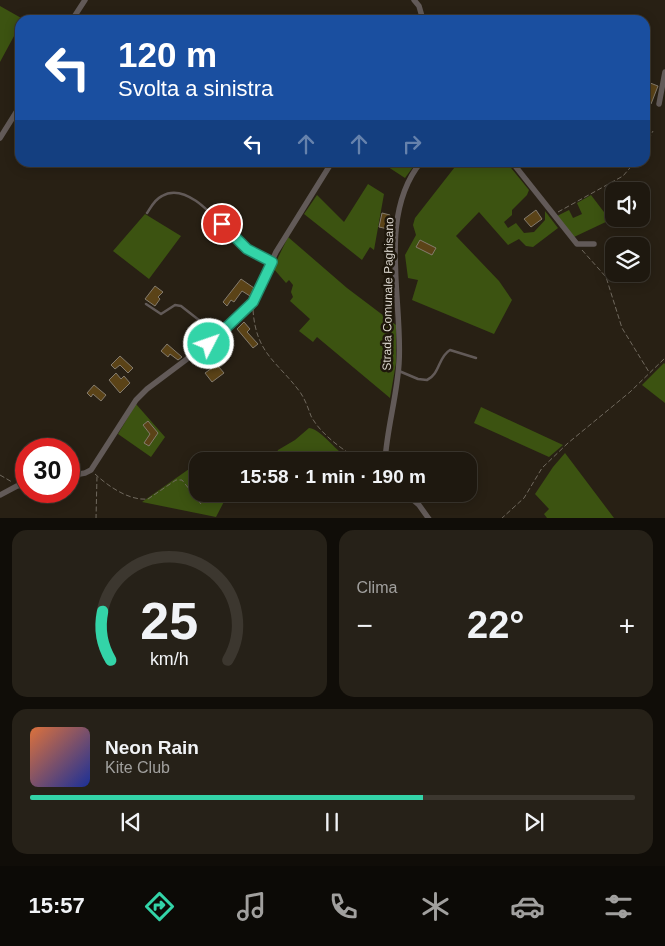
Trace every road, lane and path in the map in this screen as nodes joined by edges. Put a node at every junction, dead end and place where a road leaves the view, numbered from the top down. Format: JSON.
{"nodes":[{"id":1,"x":85,"y":0,"type":"edge"},
{"id":2,"x":414,"y":0,"type":"edge"},
{"id":3,"x":75,"y":15,"type":"edge"},
{"id":4,"x":422,"y":15,"type":"edge"},
{"id":5,"x":665,"y":72,"type":"edge"},
{"id":6,"x":659,"y":104,"type":"dead end"},
{"id":7,"x":15,"y":114,"type":"edge"},
{"id":8,"x":653,"y":131,"type":"dead end"},
{"id":9,"x":650,"y":137,"type":"edge"},
{"id":10,"x":0,"y":138,"type":"edge"},
{"id":11,"x":329,"y":167,"type":"edge"},
{"id":12,"x":417,"y":167,"type":"edge"},
{"id":13,"x":516,"y":167,"type":"edge"},
{"id":14,"x":631,"y":167,"type":"edge"},
{"id":15,"x":147,"y":213,"type":"dead end"},
{"id":16,"x":554,"y":215,"type":"junction"},
{"id":17,"x":577,"y":244,"type":"junction"},
{"id":18,"x":594,"y":244,"type":"dead end"},
{"id":19,"x":272,"y":262,"type":"junction"},
{"id":20,"x":253,"y":302,"type":"junction"},
{"id":21,"x":146,"y":304,"type":"dead end"},
{"id":22,"x":219,"y":336,"type":"junction"},
{"id":23,"x":476,"y":358,"type":"dead end"},
{"id":24,"x":665,"y":358,"type":"edge"},
{"id":25,"x":398,"y":371,"type":"junction"},
{"id":26,"x":649,"y":372,"type":"junction"},
{"id":27,"x":346,"y":452,"type":"edge"},
{"id":28,"x":385,"y":452,"type":"edge"},
{"id":29,"x":91,"y":470,"type":"junction"},
{"id":30,"x":80,"y":474,"type":"edge"},
{"id":31,"x":96,"y":475,"type":"junction"},
{"id":32,"x":0,"y":476,"type":"edge"},
{"id":33,"x":15,"y":484,"type":"edge"},
{"id":34,"x":15,"y":488,"type":"edge"},
{"id":35,"x":0,"y":495,"type":"edge"},
{"id":36,"x":415,"y":502,"type":"edge"},
{"id":37,"x":200,"y":504,"type":"dead end"},
{"id":38,"x":96,"y":518,"type":"edge"},
{"id":39,"x":429,"y":518,"type":"edge"},
{"id":40,"x":501,"y":518,"type":"edge"}],
"edges":[{"from":1,"to":3,"type":"street"},
{"from":2,"to":4,"type":"street"},
{"from":5,"to":6,"type":"street"},
{"from":7,"to":10,"type":"street"},
{"from":8,"to":9,"type":"path"},
{"from":11,"to":19,"type":"street"},
{"from":12,"to":25,"type":"street","name":"Strada Comunale Paghisano"},
{"from":13,"to":16,"type":"street"},
{"from":14,"to":16,"type":"path"},
{"from":15,"to":19,"type":"lane"},
{"from":16,"to":17,"type":"street"},
{"from":17,"to":18,"type":"street"},
{"from":17,"to":26,"type":"path"},
{"from":19,"to":20,"type":"street"},
{"from":20,"to":22,"type":"street"},
{"from":20,"to":27,"type":"path"},
{"from":21,"to":22,"type":"lane"},
{"from":22,"to":29,"type":"street"},
{"from":23,"to":25,"type":"lane"},
{"from":24,"to":26,"type":"path"},
{"from":25,"to":28,"type":"street","name":"Strada Comunale Paghisano"},
{"from":26,"to":40,"type":"path"},
{"from":29,"to":30,"type":"street"},
{"from":29,"to":31,"type":"path"},
{"from":31,"to":37,"type":"path"},
{"from":31,"to":38,"type":"path"},
{"from":32,"to":33,"type":"path"},
{"from":34,"to":35,"type":"street"},
{"from":36,"to":39,"type":"street"}]}
